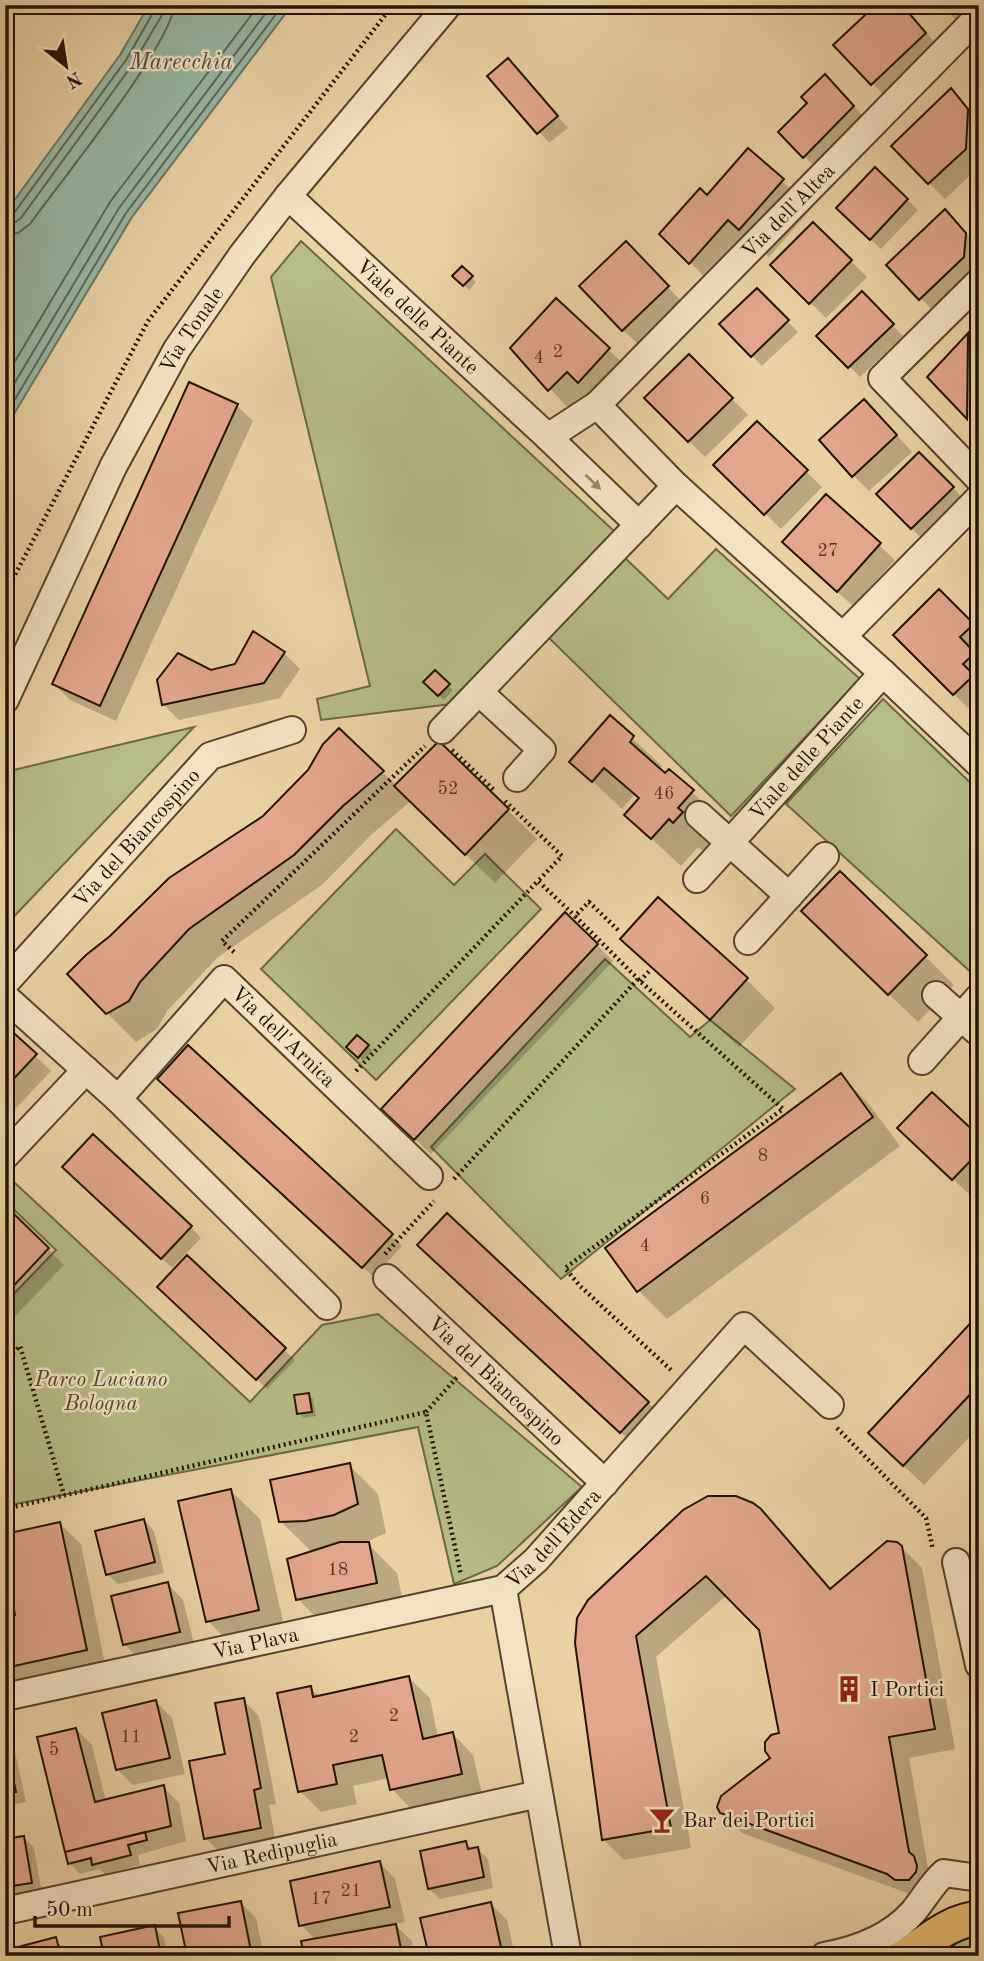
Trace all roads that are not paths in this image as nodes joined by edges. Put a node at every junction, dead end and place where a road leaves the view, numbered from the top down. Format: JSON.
{"nodes":[{"id":1,"x":448,"y":5,"type":"edge"},
{"id":2,"x":979,"y":16,"type":"edge"},
{"id":3,"x":288,"y":196,"type":"junction"},
{"id":4,"x":979,"y":282,"type":"edge"},
{"id":5,"x":597,"y":405,"type":"junction"},
{"id":6,"x":548,"y":437,"type":"junction"},
{"id":7,"x":979,"y":479,"type":"edge"},
{"id":8,"x":676,"y":486,"type":"junction"},
{"id":9,"x":979,"y":498,"type":"edge"},
{"id":10,"x":639,"y":525,"type":"junction"},
{"id":11,"x":843,"y":636,"type":"junction"},
{"id":12,"x":883,"y":673,"type":"junction"},
{"id":13,"x":479,"y":692,"type":"junction"},
{"id":14,"x":5,"y":701,"type":"edge"},
{"id":15,"x":292,"y":730,"type":"dead end"},
{"id":16,"x":438,"y":739,"type":"road end"},
{"id":17,"x":979,"y":764,"type":"edge"},
{"id":18,"x":505,"y":790,"type":"road end"},
{"id":19,"x":699,"y":815,"type":"dead end"},
{"id":20,"x":730,"y":843,"type":"junction"},
{"id":21,"x":825,"y":856,"type":"dead end"},
{"id":22,"x":697,"y":878,"type":"dead end"},
{"id":23,"x":789,"y":896,"type":"junction"},
{"id":24,"x":748,"y":942,"type":"dead end"},
{"id":25,"x":5,"y":984,"type":"edge"},
{"id":26,"x":936,"y":995,"type":"dead end"},
{"id":27,"x":5,"y":997,"type":"edge"},
{"id":28,"x":979,"y":998,"type":"edge"},
{"id":29,"x":970,"y":1025,"type":"edge"},
{"id":30,"x":922,"y":1061,"type":"dead end"},
{"id":31,"x":86,"y":1070,"type":"junction"},
{"id":32,"x":118,"y":1099,"type":"junction"},
{"id":33,"x":5,"y":1156,"type":"edge"},
{"id":34,"x":439,"y":1186,"type":"road end"},
{"id":35,"x":387,"y":1278,"type":"road end"},
{"id":36,"x":327,"y":1306,"type":"dead end"},
{"id":37,"x":830,"y":1405,"type":"road end"},
{"id":38,"x":605,"y":1483,"type":"junction"},
{"id":39,"x":956,"y":1562,"type":"road end"},
{"id":40,"x":503,"y":1588,"type":"junction"},
{"id":41,"x":979,"y":1664,"type":"edge"},
{"id":42,"x":5,"y":1697,"type":"edge"},
{"id":43,"x":539,"y":1794,"type":"junction"},
{"id":44,"x":979,"y":1878,"type":"edge"},
{"id":45,"x":5,"y":1910,"type":"edge"},
{"id":46,"x":979,"y":1918,"type":"edge"},
{"id":47,"x":928,"y":1947,"type":"edge"},
{"id":48,"x":568,"y":1956,"type":"edge"},
{"id":49,"x":824,"y":1956,"type":"edge"},
{"id":50,"x":905,"y":1956,"type":"edge"}],
"edges":[{"from":1,"to":3,"type":"street","name":"Via Tonale"},
{"from":2,"to":5,"type":"street","name":"Via dell'Altea"},
{"from":3,"to":6,"type":"street","name":"Viale delle Piante"},
{"from":3,"to":14,"type":"street","name":"Via Tonale"},
{"from":4,"to":7,"type":"street"},
{"from":5,"to":6,"type":"street"},
{"from":5,"to":8,"type":"street"},
{"from":6,"to":10,"type":"street","name":"Viale delle Piante","one_way":true},
{"from":8,"to":10,"type":"street"},
{"from":8,"to":11,"type":"street"},
{"from":9,"to":11,"type":"street"},
{"from":10,"to":13,"type":"street"},
{"from":11,"to":12,"type":"street"},
{"from":12,"to":17,"type":"street"},
{"from":12,"to":20,"type":"street","name":"Viale delle Piante"},
{"from":13,"to":16,"type":"street"},
{"from":13,"to":18,"type":"street"},
{"from":15,"to":25,"type":"street","name":"Via del Biancospino"},
{"from":19,"to":20,"type":"street"},
{"from":20,"to":22,"type":"street","name":"Viale delle Piante"},
{"from":20,"to":23,"type":"street"},
{"from":21,"to":23,"type":"street"},
{"from":23,"to":24,"type":"street"},
{"from":26,"to":29,"type":"street"},
{"from":27,"to":31,"type":"street"},
{"from":28,"to":29,"type":"street"},
{"from":29,"to":30,"type":"street"},
{"from":31,"to":32,"type":"street"},
{"from":31,"to":33,"type":"street"},
{"from":32,"to":34,"type":"street","name":"Via dell'Arnica"},
{"from":32,"to":36,"type":"street"},
{"from":35,"to":38,"type":"street","name":"Via del Biancospino"},
{"from":37,"to":38,"type":"street","name":"Via dell'Edera"},
{"from":38,"to":40,"type":"street","name":"Via dell'Edera"},
{"from":39,"to":41,"type":"street"},
{"from":40,"to":42,"type":"street","name":"Via Plava"},
{"from":40,"to":43,"type":"street","name":"Via dell'Edera"},
{"from":43,"to":45,"type":"street","name":"Via Redipuglia"},
{"from":43,"to":48,"type":"street","name":"Via dell'Edera"},
{"from":44,"to":49,"type":"street"},
{"from":46,"to":47,"type":"main road"},
{"from":47,"to":50,"type":"main road"}]}
